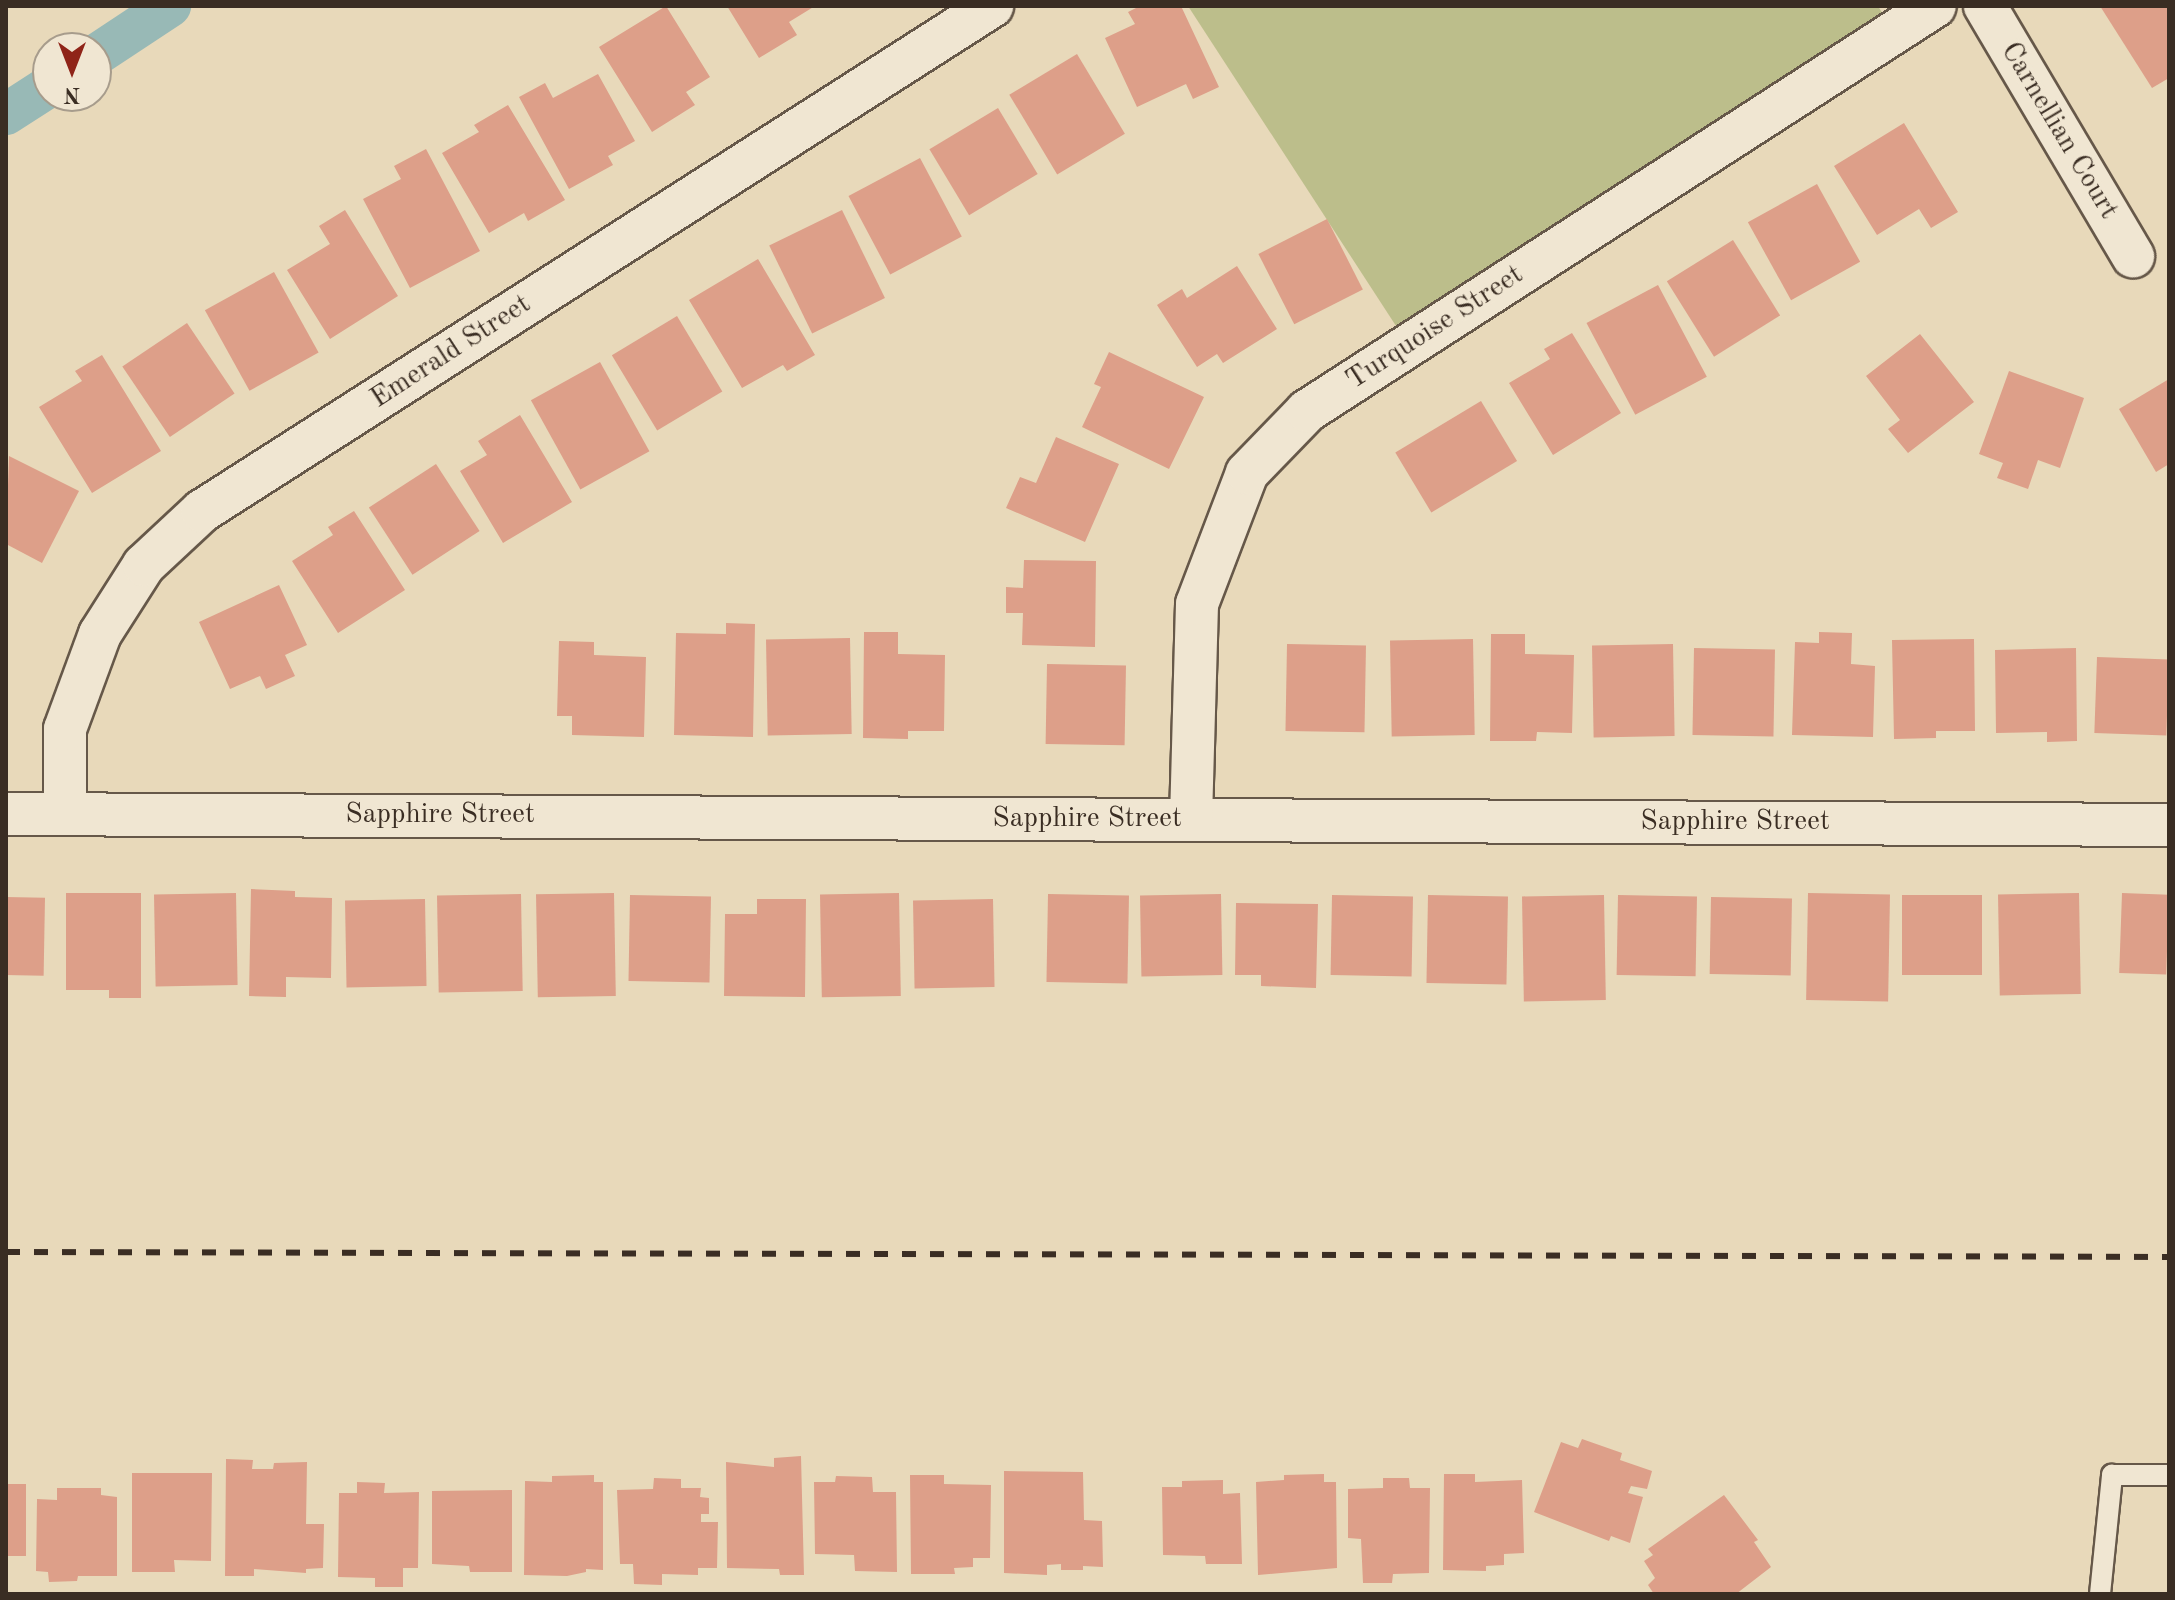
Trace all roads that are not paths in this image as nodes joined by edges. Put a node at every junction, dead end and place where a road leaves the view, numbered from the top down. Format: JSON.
{"nodes":[{"id":1,"x":992,"y":6,"type":"edge"},
{"id":2,"x":1935,"y":6,"type":"edge"},
{"id":3,"x":1985,"y":6,"type":"edge"},
{"id":4,"x":2133,"y":256,"type":"dead end"},
{"id":5,"x":65,"y":813,"type":"junction"},
{"id":6,"x":6,"y":814,"type":"edge"},
{"id":7,"x":1191,"y":819,"type":"junction"},
{"id":8,"x":2169,"y":825,"type":"edge"},
{"id":9,"x":2169,"y":1475,"type":"edge"},
{"id":10,"x":2100,"y":1594,"type":"edge"}],
"edges":[{"from":1,"to":5,"type":"street","name":"Emerald Street"},
{"from":2,"to":7,"type":"street","name":"Turquoise Street"},
{"from":3,"to":4,"type":"street","name":"Carnellian Court"},
{"from":5,"to":6,"type":"street","name":"Sapphire Street"},
{"from":5,"to":7,"type":"street","name":"Sapphire Street"},
{"from":7,"to":8,"type":"street","name":"Sapphire Street"},
{"from":9,"to":10,"type":"lane"}]}
